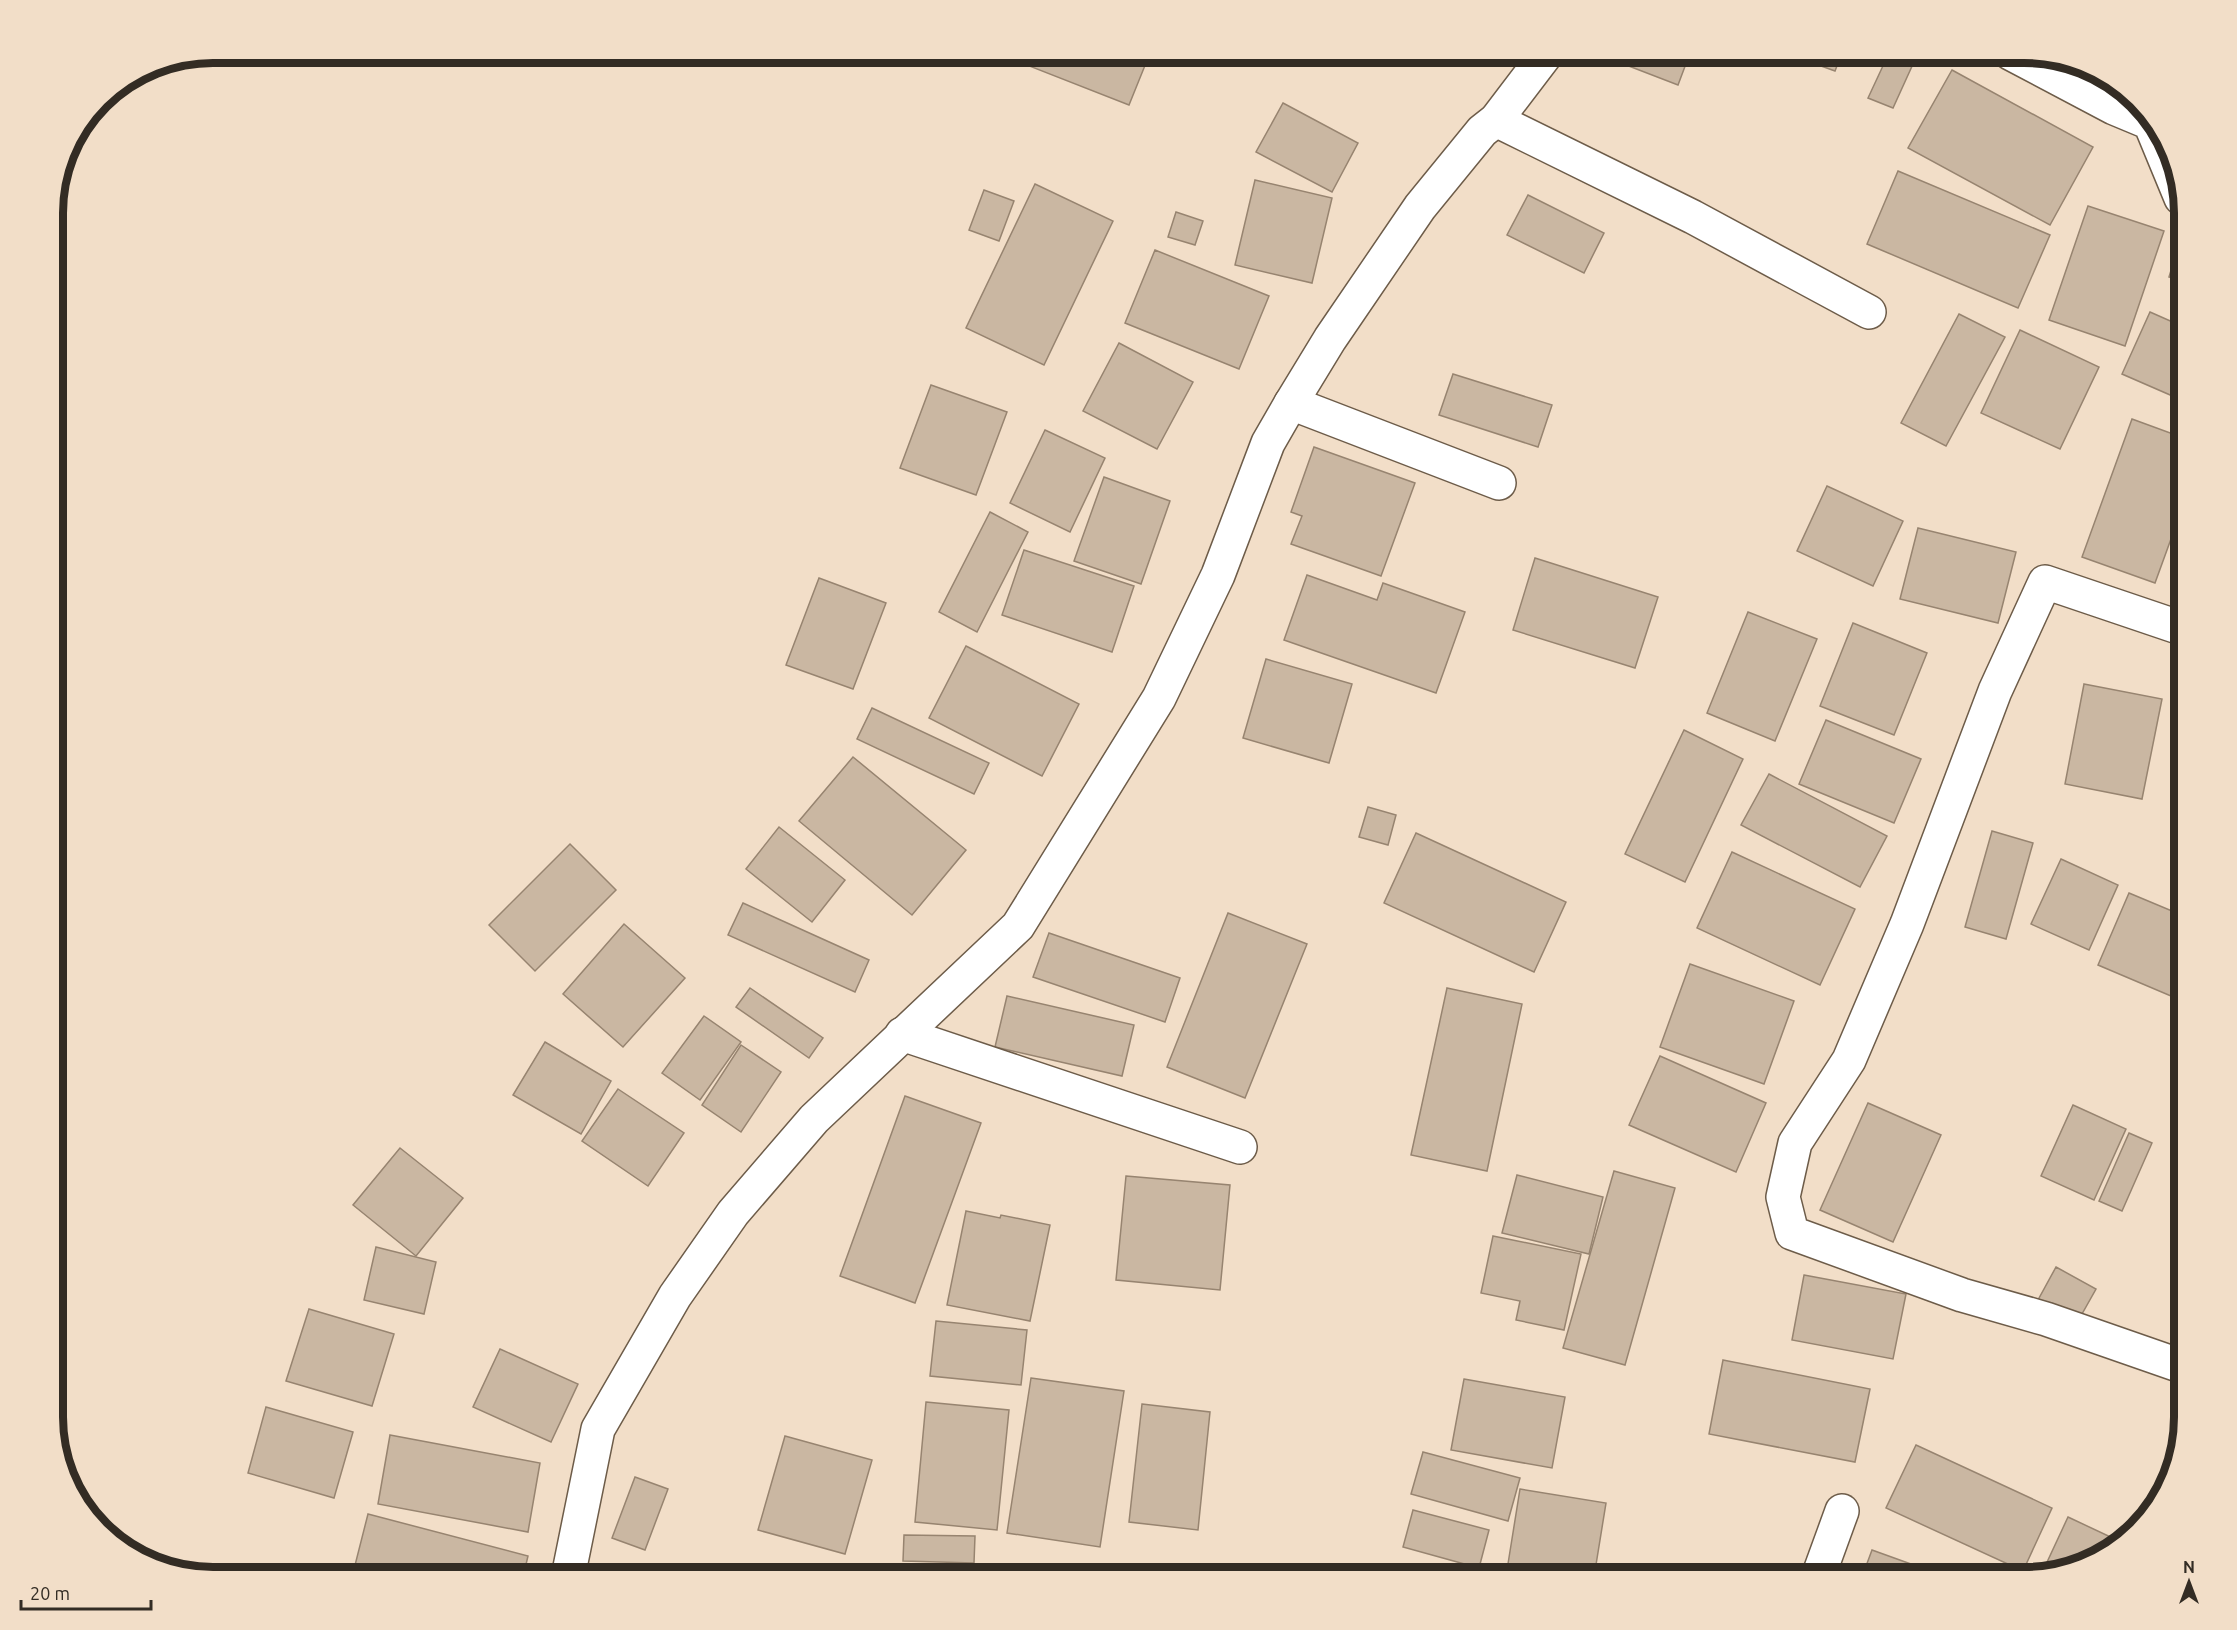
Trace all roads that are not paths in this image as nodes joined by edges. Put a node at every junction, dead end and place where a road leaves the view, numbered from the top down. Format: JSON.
{"nodes":[{"id":1,"x":1539,"y":63,"type":"edge"},
{"id":2,"x":2031,"y":63,"type":"edge"},
{"id":3,"x":2141,"y":119,"type":"edge"},
{"id":4,"x":1496,"y":120,"type":"junction"},
{"id":5,"x":1869,"y":312,"type":"dead end"},
{"id":6,"x":1291,"y":402,"type":"junction"},
{"id":7,"x":1499,"y":483,"type":"dead end"},
{"id":8,"x":2174,"y":626,"type":"edge"},
{"id":9,"x":902,"y":1034,"type":"junction"},
{"id":10,"x":1240,"y":1147,"type":"dead end"},
{"id":11,"x":2174,"y":1364,"type":"edge"},
{"id":12,"x":1842,"y":1511,"type":"dead end"},
{"id":13,"x":570,"y":1567,"type":"edge"},
{"id":14,"x":1822,"y":1567,"type":"edge"}],
"edges":[{"from":1,"to":4,"type":"street"},
{"from":2,"to":3,"type":"street"},
{"from":4,"to":5,"type":"street"},
{"from":4,"to":6,"type":"street"},
{"from":6,"to":7,"type":"street"},
{"from":6,"to":9,"type":"street"},
{"from":8,"to":11,"type":"street"},
{"from":9,"to":10,"type":"street"},
{"from":9,"to":13,"type":"street"},
{"from":12,"to":14,"type":"street"}]}
